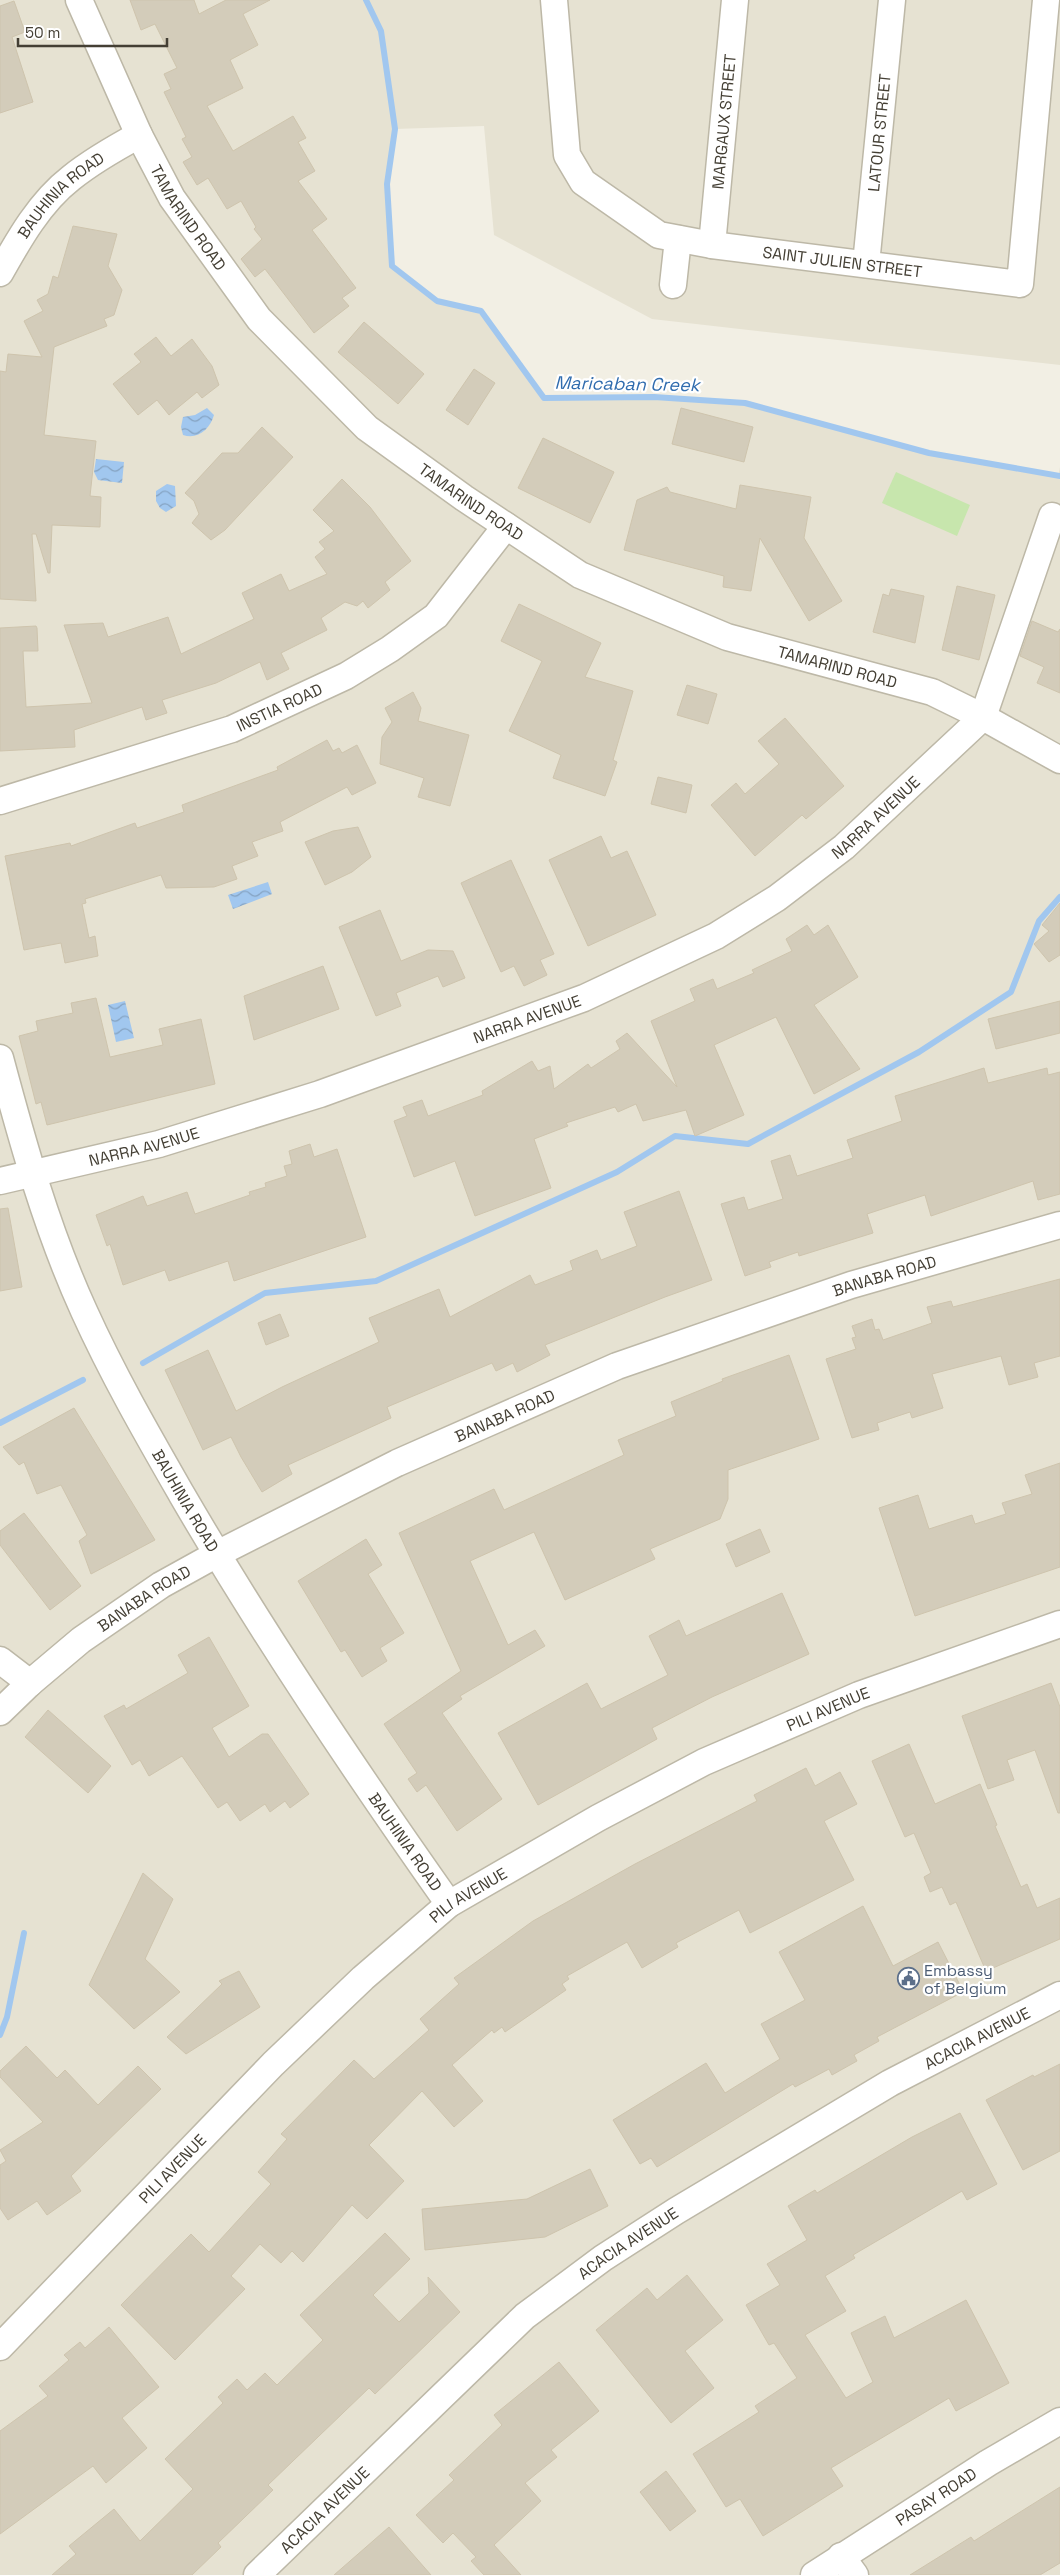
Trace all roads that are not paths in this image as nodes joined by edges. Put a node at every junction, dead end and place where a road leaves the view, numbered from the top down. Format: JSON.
{"nodes":[{"id":1,"x":79,"y":0,"type":"edge"},
{"id":2,"x":554,"y":0,"type":"edge"},
{"id":3,"x":735,"y":0,"type":"edge"},
{"id":4,"x":892,"y":0,"type":"edge"},
{"id":5,"x":1046,"y":0,"type":"edge"},
{"id":6,"x":138,"y":135,"type":"junction"},
{"id":7,"x":678,"y":240,"type":"junction"},
{"id":8,"x":712,"y":245,"type":"junction"},
{"id":9,"x":866,"y":264,"type":"junction"},
{"id":10,"x":0,"y":273,"type":"edge"},
{"id":11,"x":673,"y":285,"type":"dead end"},
{"id":12,"x":1052,"y":516,"type":"dead end"},
{"id":13,"x":506,"y":526,"type":"junction"},
{"id":14,"x":983,"y":716,"type":"junction"},
{"id":15,"x":1060,"y":760,"type":"edge"},
{"id":16,"x":0,"y":801,"type":"edge"},
{"id":17,"x":0,"y":1058,"type":"edge"},
{"id":18,"x":31,"y":1174,"type":"junction"},
{"id":19,"x":0,"y":1180,"type":"edge"},
{"id":20,"x":1060,"y":1225,"type":"edge"},
{"id":21,"x":217,"y":1554,"type":"junction"},
{"id":22,"x":1060,"y":1624,"type":"edge"},
{"id":23,"x":0,"y":1660,"type":"edge"},
{"id":24,"x":30,"y":1683,"type":"junction"},
{"id":25,"x":0,"y":1712,"type":"edge"},
{"id":26,"x":449,"y":1904,"type":"junction"},
{"id":27,"x":1060,"y":1996,"type":"edge"},
{"id":28,"x":0,"y":2347,"type":"edge"},
{"id":29,"x":1060,"y":2421,"type":"edge"},
{"id":30,"x":848,"y":2566,"type":"edge"},
{"id":31,"x":257,"y":2575,"type":"edge"},
{"id":32,"x":814,"y":2575,"type":"edge"}],
"edges":[{"from":1,"to":6,"type":"street","name":"TAMARIND ROAD"},
{"from":2,"to":7,"type":"street","name":"SAINT JULIEN STREET"},
{"from":3,"to":8,"type":"street","name":"MARGAUX STREET"},
{"from":4,"to":9,"type":"street","name":"LATOUR STREET"},
{"from":5,"to":9,"type":"street","name":"SAINT JULIEN STREET"},
{"from":6,"to":10,"type":"street","name":"BAUHINIA ROAD"},
{"from":6,"to":13,"type":"street","name":"TAMARIND ROAD"},
{"from":7,"to":8,"type":"street","name":"SAINT JULIEN STREET"},
{"from":7,"to":11,"type":"street"},
{"from":8,"to":9,"type":"street","name":"SAINT JULIEN STREET"},
{"from":12,"to":14,"type":"street"},
{"from":13,"to":14,"type":"street","name":"TAMARIND ROAD"},
{"from":13,"to":16,"type":"street","name":"INSTIA ROAD"},
{"from":14,"to":15,"type":"street","name":"TAMARIND ROAD"},
{"from":14,"to":18,"type":"street","name":"NARRA AVENUE"},
{"from":17,"to":18,"type":"street","name":"BAUHINIA ROAD"},
{"from":18,"to":19,"type":"street","name":"NARRA AVENUE"},
{"from":18,"to":21,"type":"street","name":"BAUHINIA ROAD"},
{"from":20,"to":21,"type":"street","name":"BANABA ROAD"},
{"from":21,"to":24,"type":"street","name":"BANABA ROAD"},
{"from":21,"to":26,"type":"street","name":"BAUHINIA ROAD"},
{"from":22,"to":26,"type":"street","name":"PILI AVENUE"},
{"from":23,"to":24,"type":"street"},
{"from":24,"to":25,"type":"street","name":"BANABA ROAD"},
{"from":26,"to":28,"type":"street","name":"PILI AVENUE"},
{"from":27,"to":31,"type":"street","name":"ACACIA AVENUE"},
{"from":29,"to":30,"type":"street","name":"PASAY ROAD"},
{"from":30,"to":32,"type":"street","name":"PASAY ROAD"}]}
